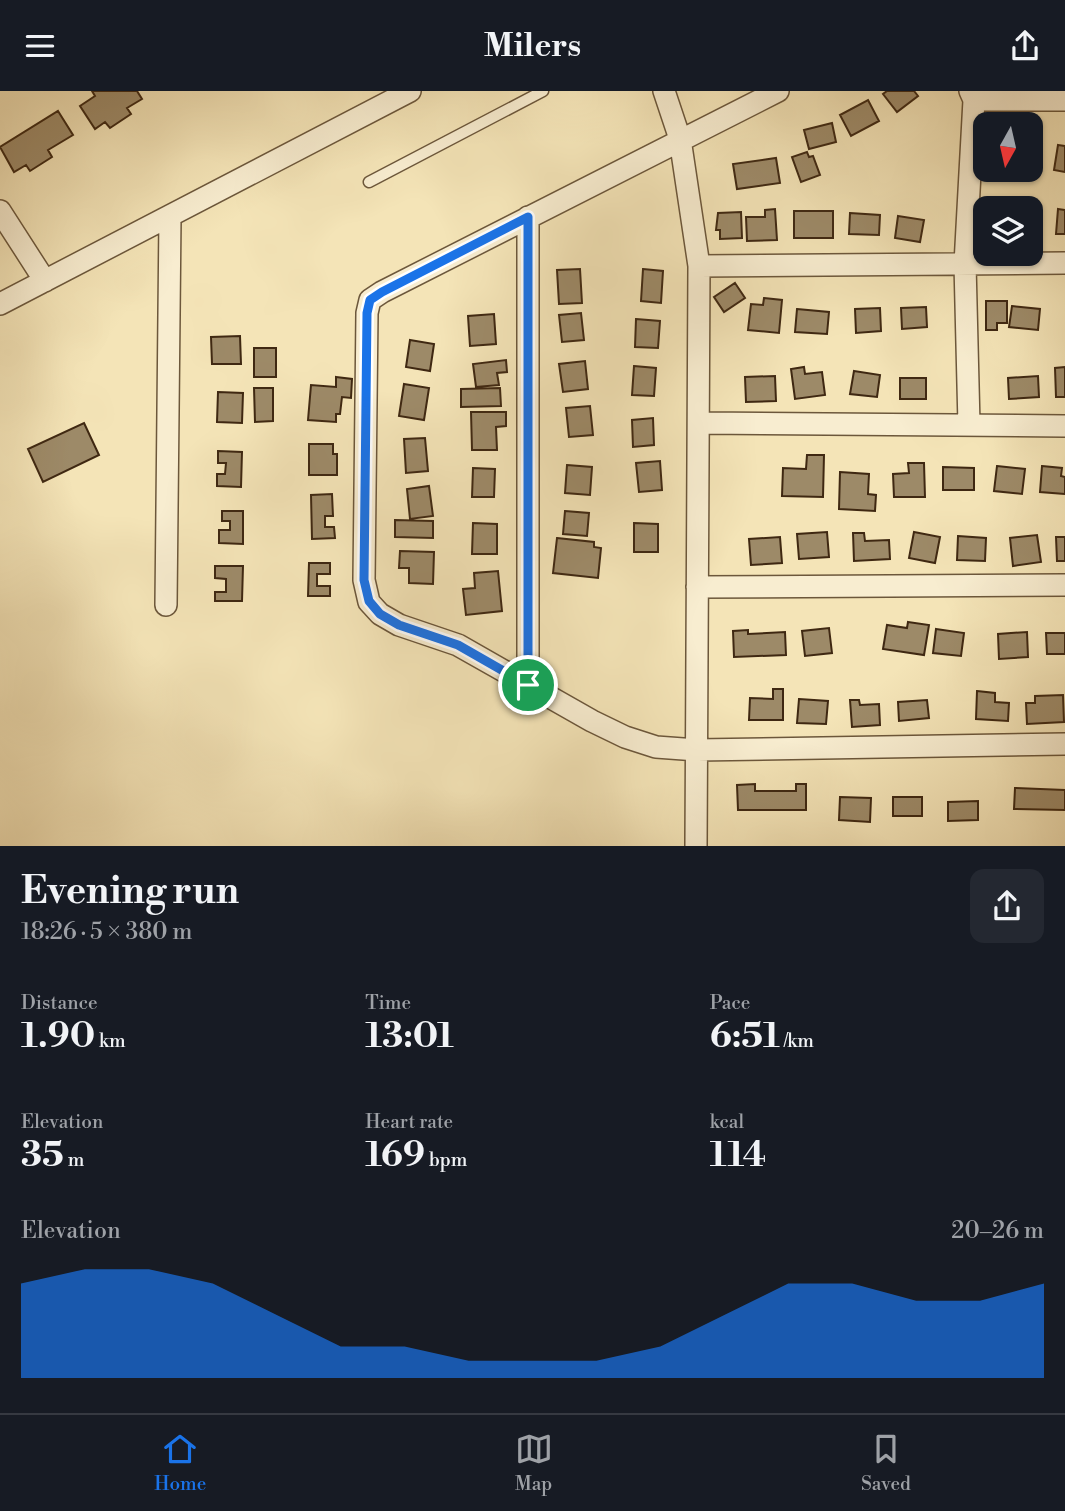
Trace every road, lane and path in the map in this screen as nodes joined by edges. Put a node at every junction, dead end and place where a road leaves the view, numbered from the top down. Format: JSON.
{"nodes":[{"id":1,"x":410,"y":91,"type":"edge"},
{"id":2,"x":542,"y":91,"type":"edge"},
{"id":3,"x":664,"y":91,"type":"edge"},
{"id":4,"x":778,"y":91,"type":"edge"},
{"id":5,"x":972,"y":95,"type":"edge"},
{"id":6,"x":1065,"y":100,"type":"edge"},
{"id":7,"x":680,"y":139,"type":"junction"},
{"id":8,"x":369,"y":182,"type":"dead end"},
{"id":9,"x":0,"y":211,"type":"edge"},
{"id":10,"x":170,"y":217,"type":"junction"},
{"id":11,"x":528,"y":217,"type":"junction"},
{"id":12,"x":1065,"y":263,"type":"edge"},
{"id":13,"x":965,"y":264,"type":"junction"},
{"id":14,"x":699,"y":266,"type":"junction"},
{"id":15,"x":45,"y":281,"type":"junction"},
{"id":16,"x":0,"y":304,"type":"edge"},
{"id":17,"x":699,"y":423,"type":"junction"},
{"id":18,"x":969,"y":425,"type":"junction"},
{"id":19,"x":1065,"y":426,"type":"edge"},
{"id":20,"x":1065,"y":585,"type":"edge"},
{"id":21,"x":697,"y":587,"type":"junction"},
{"id":22,"x":166,"y":605,"type":"dead end"},
{"id":23,"x":528,"y":685,"type":"junction"},
{"id":24,"x":1065,"y":744,"type":"edge"},
{"id":25,"x":696,"y":750,"type":"junction"},
{"id":26,"x":696,"y":846,"type":"edge"}],
"edges":[{"from":1,"to":10,"type":"street"},
{"from":2,"to":8,"type":"lane"},
{"from":3,"to":7,"type":"street"},
{"from":4,"to":7,"type":"street"},
{"from":5,"to":6,"type":"street"},
{"from":5,"to":13,"type":"street"},
{"from":7,"to":11,"type":"street"},
{"from":7,"to":14,"type":"street"},
{"from":9,"to":15,"type":"street"},
{"from":10,"to":15,"type":"street"},
{"from":10,"to":22,"type":"street"},
{"from":11,"to":23,"type":"street"},
{"from":11,"to":23,"type":"street"},
{"from":12,"to":13,"type":"street"},
{"from":13,"to":14,"type":"street"},
{"from":13,"to":18,"type":"street"},
{"from":14,"to":17,"type":"street"},
{"from":15,"to":16,"type":"street"},
{"from":17,"to":18,"type":"street"},
{"from":17,"to":21,"type":"street"},
{"from":18,"to":19,"type":"street"},
{"from":20,"to":21,"type":"street"},
{"from":21,"to":25,"type":"street"},
{"from":23,"to":25,"type":"street"},
{"from":24,"to":25,"type":"street"},
{"from":25,"to":26,"type":"street"}]}
